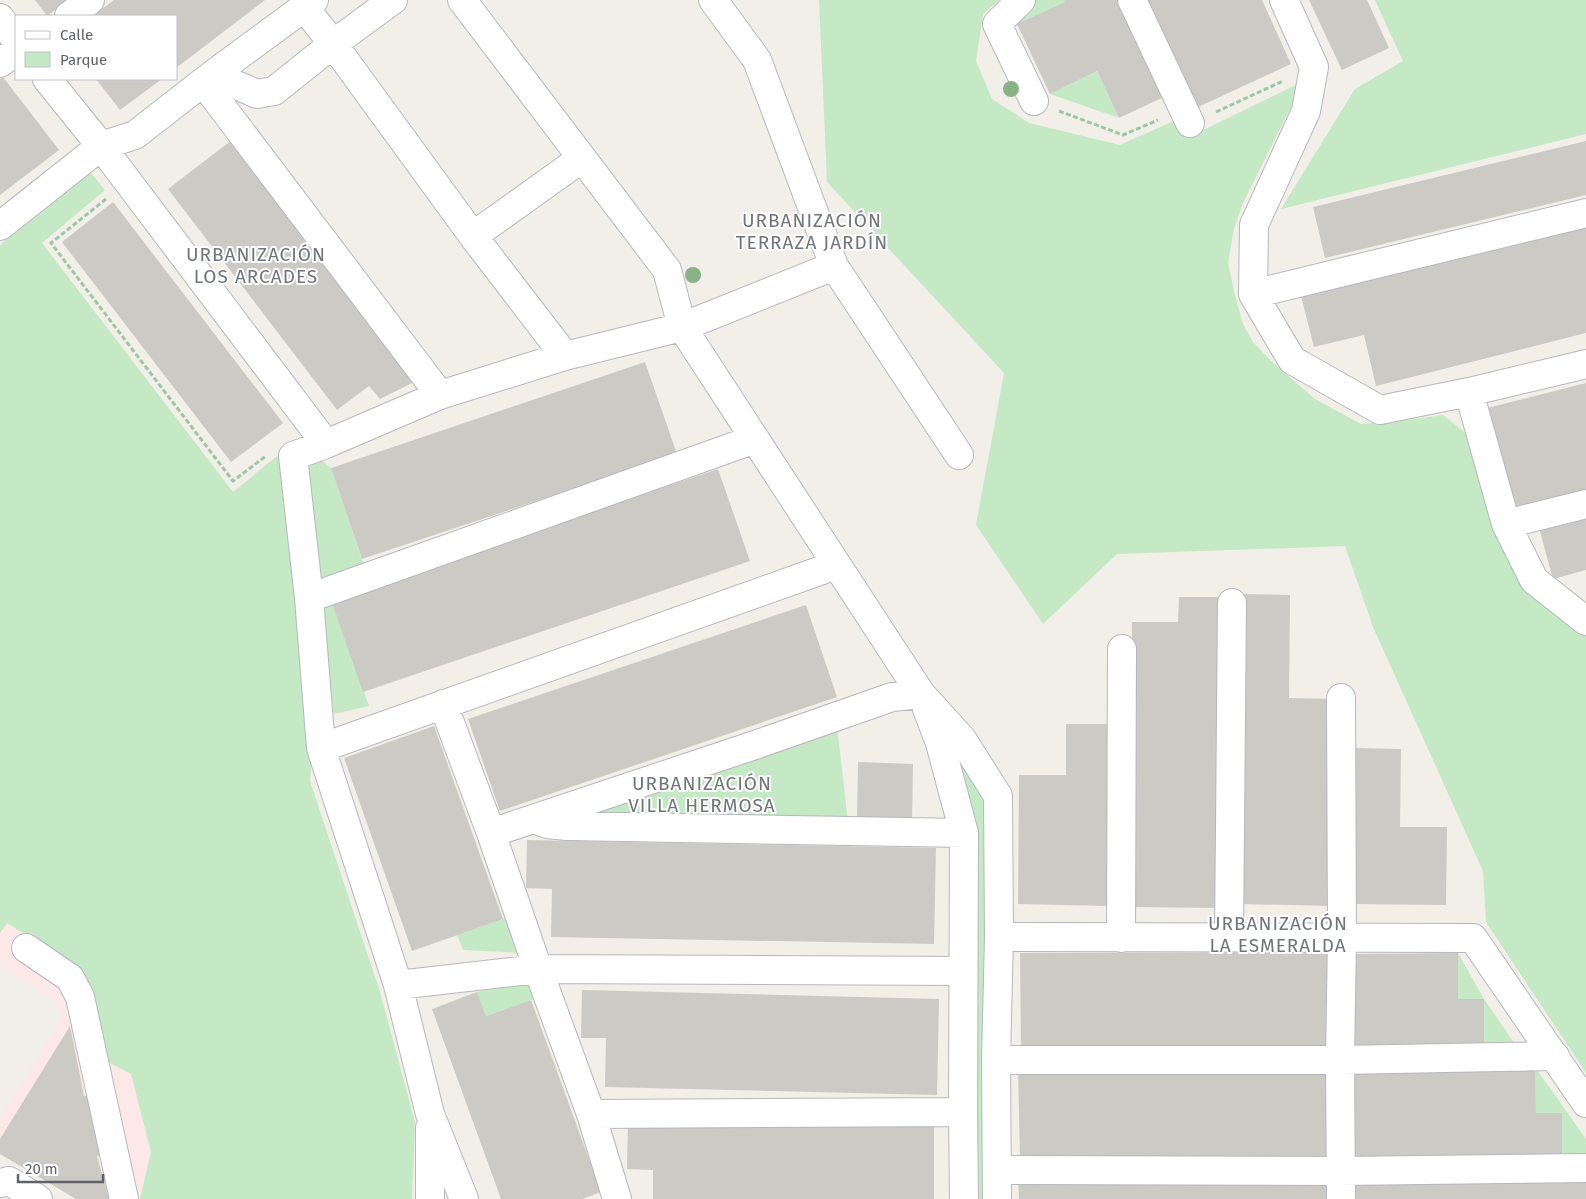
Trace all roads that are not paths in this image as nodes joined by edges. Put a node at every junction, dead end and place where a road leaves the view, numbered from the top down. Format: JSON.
{"nodes":[{"id":1,"x":90,"y":0,"type":"edge"},
{"id":2,"x":393,"y":0,"type":"edge"},
{"id":3,"x":462,"y":0,"type":"edge"},
{"id":4,"x":713,"y":0,"type":"edge"},
{"id":5,"x":1021,"y":0,"type":"edge"},
{"id":6,"x":1132,"y":0,"type":"edge"},
{"id":7,"x":1284,"y":0,"type":"edge"},
{"id":8,"x":310,"y":4,"type":"edge"},
{"id":9,"x":70,"y":15,"type":"edge"},
{"id":10,"x":0,"y":18,"type":"edge"},
{"id":11,"x":15,"y":39,"type":"edge"},
{"id":12,"x":333,"y":44,"type":"junction"},
{"id":13,"x":15,"y":52,"type":"edge"},
{"id":14,"x":0,"y":64,"type":"edge"},
{"id":15,"x":209,"y":77,"type":"junction"},
{"id":16,"x":48,"y":80,"type":"edge"},
{"id":17,"x":1034,"y":102,"type":"road end"},
{"id":18,"x":1187,"y":116,"type":"road end"},
{"id":19,"x":101,"y":146,"type":"junction"},
{"id":20,"x":582,"y":158,"type":"junction"},
{"id":21,"x":1586,"y":213,"type":"edge"},
{"id":22,"x":0,"y":226,"type":"edge"},
{"id":23,"x":473,"y":236,"type":"junction"},
{"id":24,"x":834,"y":266,"type":"junction"},
{"id":25,"x":1253,"y":294,"type":"junction"},
{"id":26,"x":682,"y":328,"type":"junction"},
{"id":27,"x":565,"y":356,"type":"junction"},
{"id":28,"x":1586,"y":364,"type":"edge"},
{"id":29,"x":1470,"y":392,"type":"junction"},
{"id":30,"x":440,"y":395,"type":"junction"},
{"id":31,"x":755,"y":439,"type":"junction"},
{"id":32,"x":326,"y":444,"type":"junction"},
{"id":33,"x":959,"y":455,"type":"dead end"},
{"id":34,"x":1586,"y":504,"type":"edge"},
{"id":35,"x":1506,"y":524,"type":"junction"},
{"id":36,"x":836,"y":565,"type":"junction"},
{"id":37,"x":309,"y":598,"type":"junction"},
{"id":38,"x":1232,"y":603,"type":"dead end"},
{"id":39,"x":1586,"y":621,"type":"edge"},
{"id":40,"x":1122,"y":650,"type":"dead end"},
{"id":41,"x":921,"y":694,"type":"junction"},
{"id":42,"x":1341,"y":698,"type":"dead end"},
{"id":43,"x":443,"y":704,"type":"junction"},
{"id":44,"x":321,"y":748,"type":"junction"},
{"id":45,"x":533,"y":819,"type":"junction"},
{"id":46,"x":491,"y":833,"type":"junction"},
{"id":47,"x":964,"y":833,"type":"junction"},
{"id":48,"x":999,"y":937,"type":"junction"},
{"id":49,"x":1121,"y":938,"type":"junction"},
{"id":50,"x":1230,"y":938,"type":"junction"},
{"id":51,"x":1342,"y":938,"type":"junction"},
{"id":52,"x":26,"y":948,"type":"dead end"},
{"id":53,"x":538,"y":969,"type":"junction"},
{"id":54,"x":963,"y":971,"type":"junction"},
{"id":55,"x":398,"y":985,"type":"junction"},
{"id":56,"x":1555,"y":1056,"type":"junction"},
{"id":57,"x":996,"y":1060,"type":"junction"},
{"id":58,"x":1340,"y":1060,"type":"junction"},
{"id":59,"x":1586,"y":1103,"type":"edge"},
{"id":60,"x":963,"y":1112,"type":"junction"},
{"id":61,"x":430,"y":1114,"type":"junction"},
{"id":62,"x":591,"y":1114,"type":"junction"},
{"id":63,"x":1586,"y":1168,"type":"edge"},
{"id":64,"x":998,"y":1170,"type":"junction"},
{"id":65,"x":1341,"y":1171,"type":"junction"},
{"id":66,"x":0,"y":1183,"type":"edge"},
{"id":67,"x":38,"y":1199,"type":"edge"},
{"id":68,"x":124,"y":1199,"type":"edge"},
{"id":69,"x":430,"y":1199,"type":"edge"},
{"id":70,"x":464,"y":1199,"type":"edge"},
{"id":71,"x":617,"y":1199,"type":"edge"},
{"id":72,"x":964,"y":1199,"type":"edge"},
{"id":73,"x":997,"y":1199,"type":"edge"},
{"id":74,"x":1341,"y":1199,"type":"edge"}],
"edges":[{"from":1,"to":9,"type":"street"},
{"from":2,"to":12,"type":"street"},
{"from":3,"to":20,"type":"street"},
{"from":4,"to":24,"type":"street"},
{"from":5,"to":17,"type":"street"},
{"from":6,"to":18,"type":"street"},
{"from":7,"to":25,"type":"street"},
{"from":8,"to":12,"type":"street"},
{"from":8,"to":15,"type":"street"},
{"from":10,"to":11,"type":"street"},
{"from":12,"to":15,"type":"street"},
{"from":12,"to":23,"type":"street"},
{"from":13,"to":14,"type":"street"},
{"from":15,"to":19,"type":"street"},
{"from":15,"to":30,"type":"street"},
{"from":16,"to":19,"type":"street"},
{"from":19,"to":22,"type":"street"},
{"from":19,"to":32,"type":"street"},
{"from":20,"to":23,"type":"street"},
{"from":20,"to":26,"type":"street"},
{"from":21,"to":25,"type":"street"},
{"from":23,"to":27,"type":"street"},
{"from":24,"to":26,"type":"street"},
{"from":24,"to":33,"type":"street"},
{"from":25,"to":29,"type":"street"},
{"from":26,"to":27,"type":"street"},
{"from":26,"to":31,"type":"street"},
{"from":27,"to":30,"type":"street"},
{"from":28,"to":29,"type":"street"},
{"from":29,"to":35,"type":"street"},
{"from":30,"to":32,"type":"street"},
{"from":31,"to":36,"type":"street"},
{"from":31,"to":37,"type":"street"},
{"from":32,"to":37,"type":"street"},
{"from":34,"to":35,"type":"street"},
{"from":35,"to":39,"type":"street"},
{"from":36,"to":41,"type":"street"},
{"from":36,"to":43,"type":"street"},
{"from":37,"to":44,"type":"street"},
{"from":38,"to":50,"type":"street"},
{"from":40,"to":49,"type":"street"},
{"from":41,"to":45,"type":"street"},
{"from":41,"to":47,"type":"street"},
{"from":41,"to":48,"type":"street"},
{"from":42,"to":51,"type":"street"},
{"from":43,"to":44,"type":"street"},
{"from":43,"to":46,"type":"street"},
{"from":44,"to":55,"type":"street"},
{"from":45,"to":46,"type":"street"},
{"from":45,"to":47,"type":"street"},
{"from":46,"to":53,"type":"street"},
{"from":47,"to":54,"type":"street"},
{"from":48,"to":49,"type":"street"},
{"from":48,"to":57,"type":"street"},
{"from":49,"to":50,"type":"street"},
{"from":50,"to":51,"type":"street"},
{"from":51,"to":56,"type":"street"},
{"from":51,"to":58,"type":"street"},
{"from":52,"to":68,"type":"street"},
{"from":53,"to":54,"type":"street"},
{"from":53,"to":55,"type":"street"},
{"from":53,"to":62,"type":"street"},
{"from":54,"to":60,"type":"street"},
{"from":55,"to":61,"type":"street"},
{"from":56,"to":58,"type":"street"},
{"from":56,"to":59,"type":"street"},
{"from":57,"to":58,"type":"street"},
{"from":57,"to":64,"type":"street"},
{"from":58,"to":65,"type":"street"},
{"from":60,"to":62,"type":"street"},
{"from":60,"to":72,"type":"street"},
{"from":61,"to":69,"type":"street"},
{"from":61,"to":70,"type":"street"},
{"from":62,"to":71,"type":"street"},
{"from":63,"to":65,"type":"street"},
{"from":64,"to":65,"type":"street"},
{"from":64,"to":73,"type":"street"},
{"from":65,"to":74,"type":"street"},
{"from":66,"to":67,"type":"street"}]}
